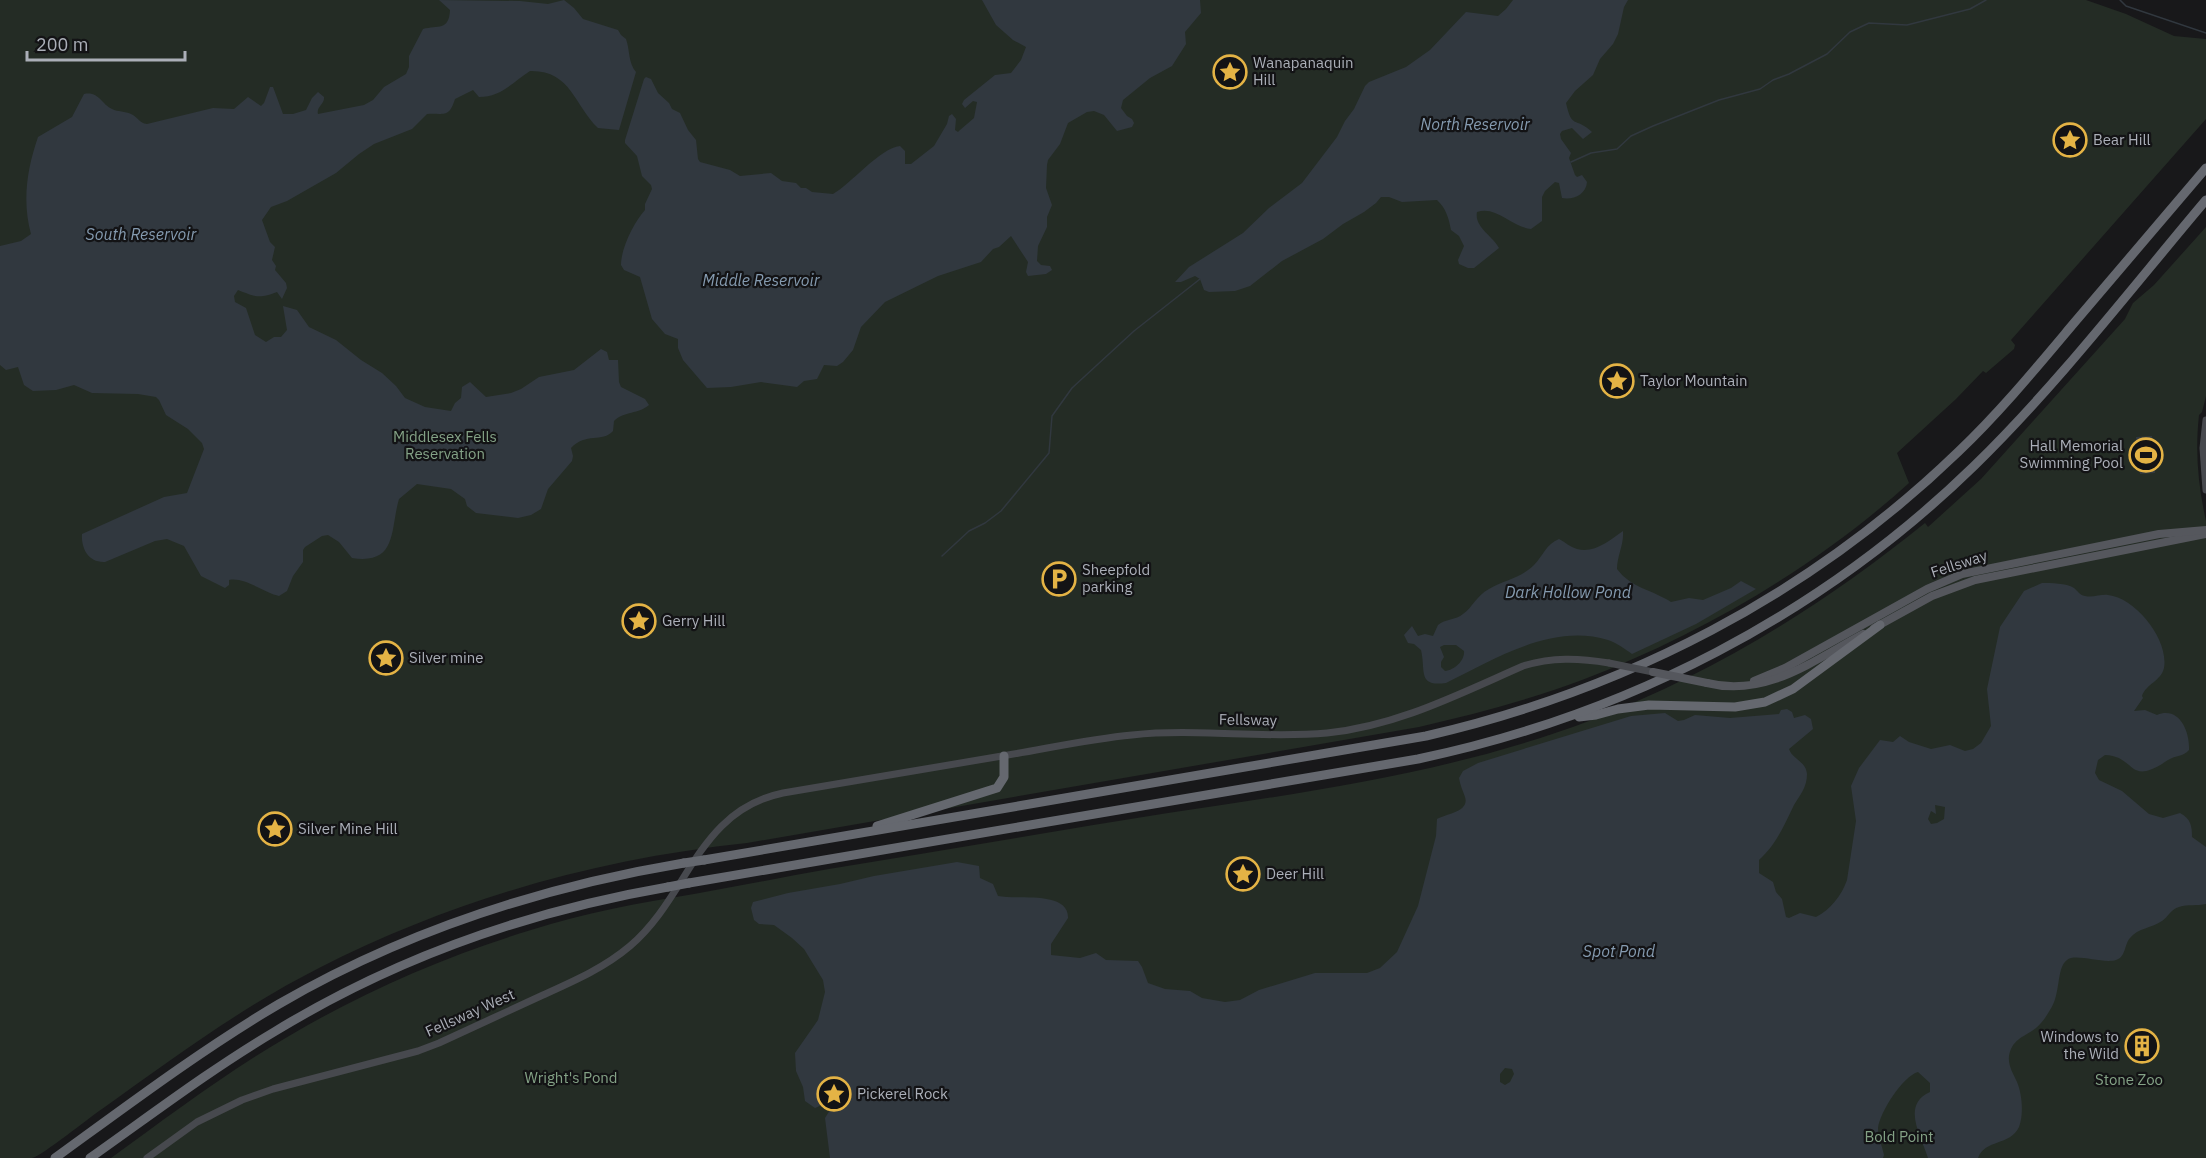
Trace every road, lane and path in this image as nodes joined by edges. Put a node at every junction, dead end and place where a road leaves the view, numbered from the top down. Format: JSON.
{"nodes":[{"id":1,"x":2206,"y":168,"type":"edge"},
{"id":2,"x":2206,"y":200,"type":"edge"},
{"id":3,"x":2206,"y":420,"type":"edge"},
{"id":4,"x":2206,"y":490,"type":"edge"},
{"id":5,"x":2206,"y":532,"type":"edge"},
{"id":6,"x":1880,"y":625,"type":"junction"},
{"id":7,"x":1653,"y":672,"type":"joint"},
{"id":8,"x":1742,"y":685,"type":"junction"},
{"id":9,"x":1564,"y":718,"type":"junction"},
{"id":10,"x":1004,"y":756,"type":"junction"},
{"id":11,"x":746,"y":806,"type":"joint"},
{"id":12,"x":854,"y":834,"type":"junction"},
{"id":13,"x":55,"y":1158,"type":"edge"},
{"id":14,"x":90,"y":1158,"type":"edge"},
{"id":15,"x":147,"y":1158,"type":"edge"}],
"edges":[{"from":1,"to":12,"type":"highway"},
{"from":2,"to":9,"type":"highway"},
{"from":3,"to":4,"type":"main road"},
{"from":5,"to":6,"type":"main road","name":"Fellsway"},
{"from":5,"to":8,"type":"main road","name":"Fellsway"},
{"from":6,"to":8,"type":"main road","name":"Fellsway"},
{"from":6,"to":9,"type":"highway"},
{"from":7,"to":8,"type":"main road","name":"Fellsway","bridge":true},
{"from":7,"to":10,"type":"main road","name":"Fellsway","bridge":true},
{"from":9,"to":14,"type":"highway","bridge":true},
{"from":10,"to":11,"type":"main road","name":"Fellsway"},
{"from":10,"to":12,"type":"highway"},
{"from":11,"to":15,"type":"main road","name":"Fellsway West"},
{"from":12,"to":13,"type":"highway","bridge":true}]}
